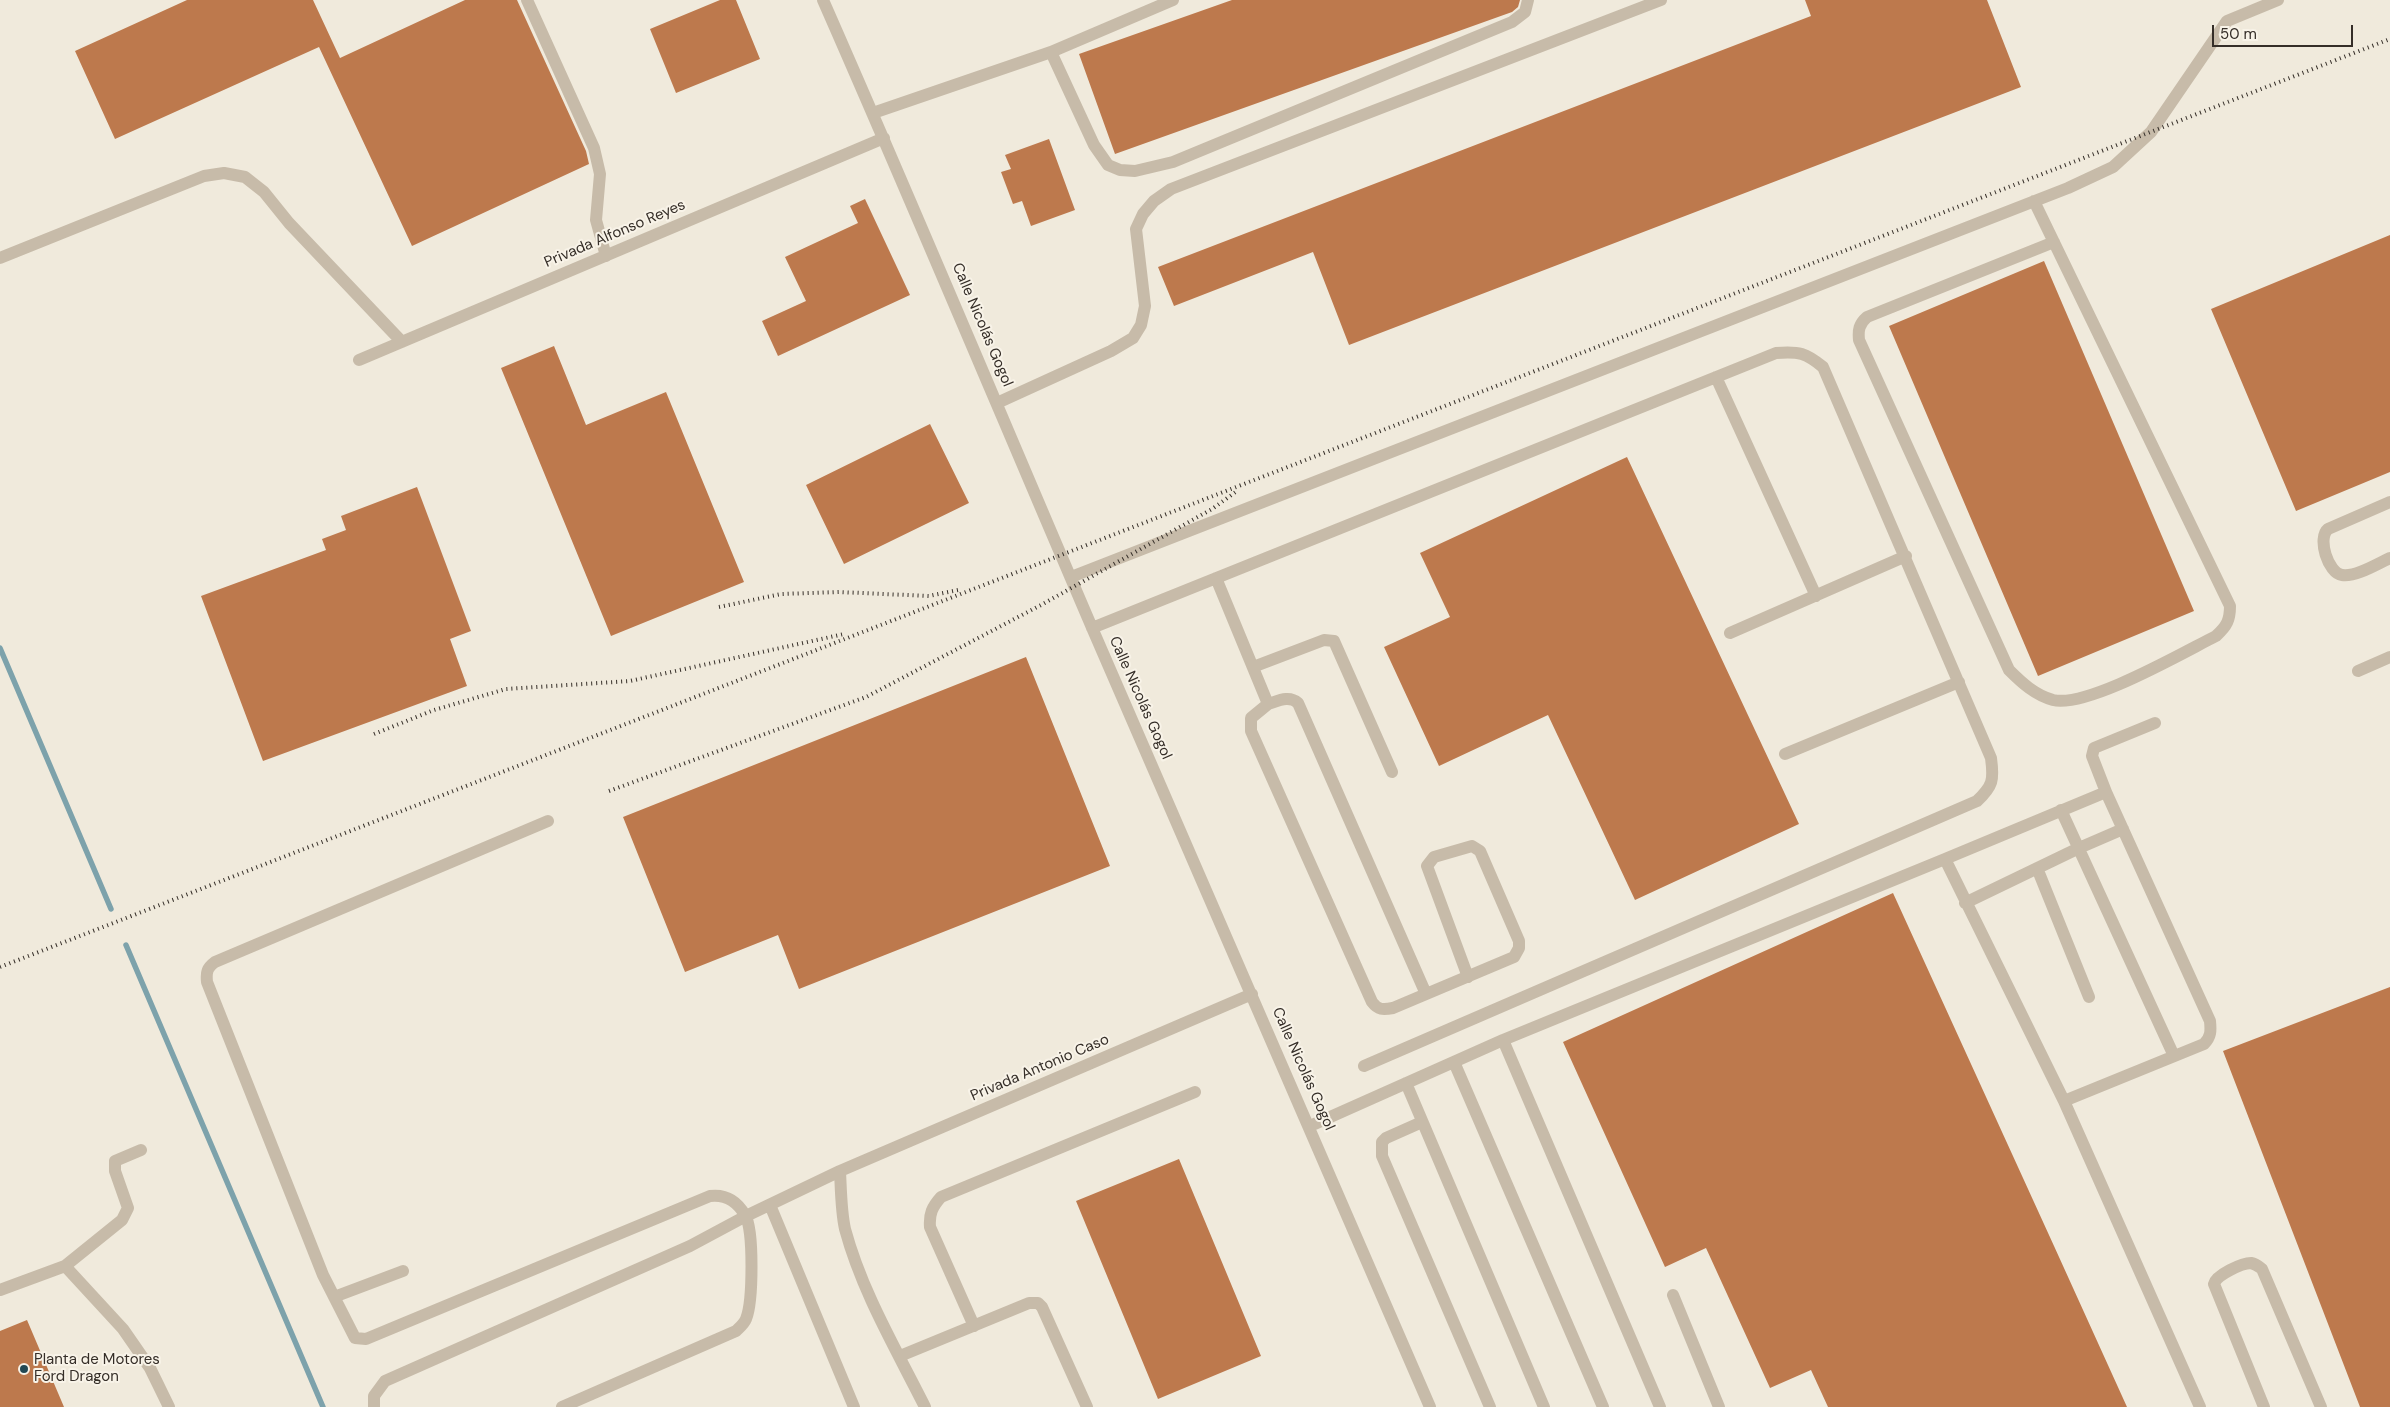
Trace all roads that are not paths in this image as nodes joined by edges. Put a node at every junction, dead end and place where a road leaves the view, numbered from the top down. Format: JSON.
{"nodes":[{"id":1,"x":527,"y":0,"type":"edge"},
{"id":2,"x":823,"y":0,"type":"edge"},
{"id":3,"x":1173,"y":0,"type":"edge"},
{"id":4,"x":1528,"y":0,"type":"edge"},
{"id":5,"x":2278,"y":0,"type":"edge"},
{"id":6,"x":1654,"y":1,"type":"edge"},
{"id":7,"x":1051,"y":52,"type":"junction"},
{"id":8,"x":873,"y":113,"type":"junction"},
{"id":9,"x":884,"y":138,"type":"junction"},
{"id":10,"x":2034,"y":201,"type":"junction"},
{"id":11,"x":2054,"y":242,"type":"junction"},
{"id":12,"x":606,"y":256,"type":"junction"},
{"id":13,"x":0,"y":258,"type":"edge"},
{"id":14,"x":402,"y":342,"type":"junction"},
{"id":15,"x":359,"y":360,"type":"dead end"},
{"id":16,"x":1716,"y":377,"type":"junction"},
{"id":17,"x":997,"y":403,"type":"junction"},
{"id":18,"x":2390,"y":502,"type":"edge"},
{"id":19,"x":1906,"y":556,"type":"junction"},
{"id":20,"x":2390,"y":558,"type":"edge"},
{"id":21,"x":1071,"y":577,"type":"junction"},
{"id":22,"x":1216,"y":578,"type":"junction"},
{"id":23,"x":1816,"y":596,"type":"junction"},
{"id":24,"x":1092,"y":628,"type":"junction"},
{"id":25,"x":1730,"y":633,"type":"dead end"},
{"id":26,"x":2390,"y":657,"type":"edge"},
{"id":27,"x":1253,"y":667,"type":"junction"},
{"id":28,"x":2358,"y":671,"type":"dead end"},
{"id":29,"x":1959,"y":682,"type":"junction"},
{"id":30,"x":1268,"y":704,"type":"junction"},
{"id":31,"x":2155,"y":722,"type":"dead end"},
{"id":32,"x":1785,"y":754,"type":"dead end"},
{"id":33,"x":1392,"y":772,"type":"dead end"},
{"id":34,"x":2106,"y":792,"type":"junction"},
{"id":35,"x":2061,"y":810,"type":"junction"},
{"id":36,"x":548,"y":821,"type":"dead end"},
{"id":37,"x":2123,"y":829,"type":"junction"},
{"id":38,"x":2078,"y":848,"type":"junction"},
{"id":39,"x":1945,"y":859,"type":"junction"},
{"id":40,"x":2036,"y":868,"type":"junction"},
{"id":41,"x":1965,"y":903,"type":"junction"},
{"id":42,"x":1468,"y":977,"type":"junction"},
{"id":43,"x":1252,"y":994,"type":"junction"},
{"id":44,"x":1426,"y":994,"type":"junction"},
{"id":45,"x":2089,"y":997,"type":"dead end"},
{"id":46,"x":1503,"y":1040,"type":"junction"},
{"id":47,"x":2174,"y":1056,"type":"junction"},
{"id":48,"x":1454,"y":1062,"type":"junction"},
{"id":49,"x":1364,"y":1066,"type":"dead end"},
{"id":50,"x":1406,"y":1083,"type":"junction"},
{"id":51,"x":1195,"y":1092,"type":"dead end"},
{"id":52,"x":2064,"y":1101,"type":"junction"},
{"id":53,"x":1422,"y":1122,"type":"junction"},
{"id":54,"x":1310,"y":1126,"type":"junction"},
{"id":55,"x":140,"y":1150,"type":"dead end"},
{"id":56,"x":840,"y":1171,"type":"junction"},
{"id":57,"x":770,"y":1205,"type":"junction"},
{"id":58,"x":746,"y":1216,"type":"junction"},
{"id":59,"x":65,"y":1266,"type":"junction"},
{"id":60,"x":404,"y":1271,"type":"dead end"},
{"id":61,"x":0,"y":1290,"type":"edge"},
{"id":62,"x":1673,"y":1295,"type":"dead end"},
{"id":63,"x":334,"y":1297,"type":"junction"},
{"id":64,"x":974,"y":1326,"type":"junction"},
{"id":65,"x":900,"y":1356,"type":"junction"},
{"id":66,"x":169,"y":1407,"type":"edge"},
{"id":67,"x":374,"y":1407,"type":"edge"},
{"id":68,"x":562,"y":1407,"type":"edge"},
{"id":69,"x":854,"y":1407,"type":"edge"},
{"id":70,"x":925,"y":1407,"type":"edge"},
{"id":71,"x":1087,"y":1407,"type":"edge"},
{"id":72,"x":1430,"y":1407,"type":"edge"},
{"id":73,"x":1490,"y":1407,"type":"edge"},
{"id":74,"x":1544,"y":1407,"type":"edge"},
{"id":75,"x":1603,"y":1407,"type":"edge"},
{"id":76,"x":1660,"y":1407,"type":"edge"},
{"id":77,"x":1720,"y":1407,"type":"edge"},
{"id":78,"x":2200,"y":1407,"type":"edge"},
{"id":79,"x":2264,"y":1407,"type":"edge"},
{"id":80,"x":2321,"y":1407,"type":"edge"}],
"edges":[{"from":1,"to":12,"type":"street"},
{"from":2,"to":8,"type":"street","name":"Calle Nicolás Gogol"},
{"from":3,"to":7,"type":"street"},
{"from":4,"to":7,"type":"street"},
{"from":5,"to":10,"type":"street"},
{"from":6,"to":17,"type":"street"},
{"from":7,"to":8,"type":"street"},
{"from":8,"to":9,"type":"street","name":"Calle Nicolás Gogol"},
{"from":9,"to":12,"type":"street","name":"Privada Alfonso Reyes"},
{"from":9,"to":17,"type":"street","name":"Calle Nicolás Gogol"},
{"from":10,"to":11,"type":"street"},
{"from":10,"to":21,"type":"street"},
{"from":11,"to":11,"type":"street"},
{"from":12,"to":14,"type":"street","name":"Privada Alfonso Reyes"},
{"from":13,"to":14,"type":"street"},
{"from":14,"to":15,"type":"street","name":"Privada Alfonso Reyes"},
{"from":16,"to":19,"type":"street"},
{"from":16,"to":22,"type":"street"},
{"from":16,"to":23,"type":"street"},
{"from":17,"to":21,"type":"street","name":"Calle Nicolás Gogol"},
{"from":18,"to":20,"type":"street"},
{"from":19,"to":23,"type":"street"},
{"from":19,"to":29,"type":"street"},
{"from":21,"to":24,"type":"street","name":"Calle Nicolás Gogol"},
{"from":22,"to":24,"type":"street"},
{"from":22,"to":27,"type":"street"},
{"from":23,"to":25,"type":"street"},
{"from":24,"to":43,"type":"street","name":"Calle Nicolás Gogol"},
{"from":26,"to":28,"type":"street"},
{"from":27,"to":30,"type":"street"},
{"from":27,"to":33,"type":"street"},
{"from":29,"to":32,"type":"street"},
{"from":29,"to":49,"type":"street"},
{"from":30,"to":44,"type":"street"},
{"from":30,"to":44,"type":"street"},
{"from":31,"to":34,"type":"street"},
{"from":34,"to":35,"type":"street"},
{"from":34,"to":37,"type":"street"},
{"from":35,"to":38,"type":"street"},
{"from":35,"to":39,"type":"street"},
{"from":36,"to":63,"type":"street"},
{"from":37,"to":38,"type":"street"},
{"from":37,"to":47,"type":"street"},
{"from":38,"to":40,"type":"street"},
{"from":38,"to":47,"type":"street"},
{"from":39,"to":41,"type":"street"},
{"from":39,"to":46,"type":"street"},
{"from":40,"to":41,"type":"street"},
{"from":40,"to":45,"type":"street"},
{"from":41,"to":52,"type":"street"},
{"from":42,"to":42,"type":"street"},
{"from":42,"to":44,"type":"street"},
{"from":43,"to":54,"type":"street","name":"Calle Nicolás Gogol"},
{"from":43,"to":56,"type":"street","name":"Privada Antonio Caso"},
{"from":46,"to":48,"type":"street"},
{"from":46,"to":76,"type":"street"},
{"from":47,"to":52,"type":"street"},
{"from":48,"to":50,"type":"street"},
{"from":48,"to":75,"type":"street"},
{"from":50,"to":53,"type":"street"},
{"from":50,"to":54,"type":"street"},
{"from":51,"to":64,"type":"street"},
{"from":52,"to":78,"type":"street"},
{"from":53,"to":73,"type":"street"},
{"from":53,"to":74,"type":"street"},
{"from":54,"to":72,"type":"street","name":"Calle Nicolás Gogol"},
{"from":55,"to":59,"type":"street"},
{"from":56,"to":57,"type":"street","name":"Privada Antonio Caso"},
{"from":56,"to":65,"type":"street"},
{"from":57,"to":58,"type":"street","name":"Privada Antonio Caso"},
{"from":57,"to":69,"type":"street"},
{"from":58,"to":63,"type":"street"},
{"from":58,"to":67,"type":"street","name":"Privada Antonio Caso"},
{"from":58,"to":68,"type":"street"},
{"from":59,"to":61,"type":"street"},
{"from":59,"to":66,"type":"street"},
{"from":60,"to":63,"type":"street"},
{"from":62,"to":77,"type":"street"},
{"from":64,"to":65,"type":"street"},
{"from":64,"to":71,"type":"street"},
{"from":65,"to":70,"type":"street"},
{"from":79,"to":80,"type":"street"}]}
